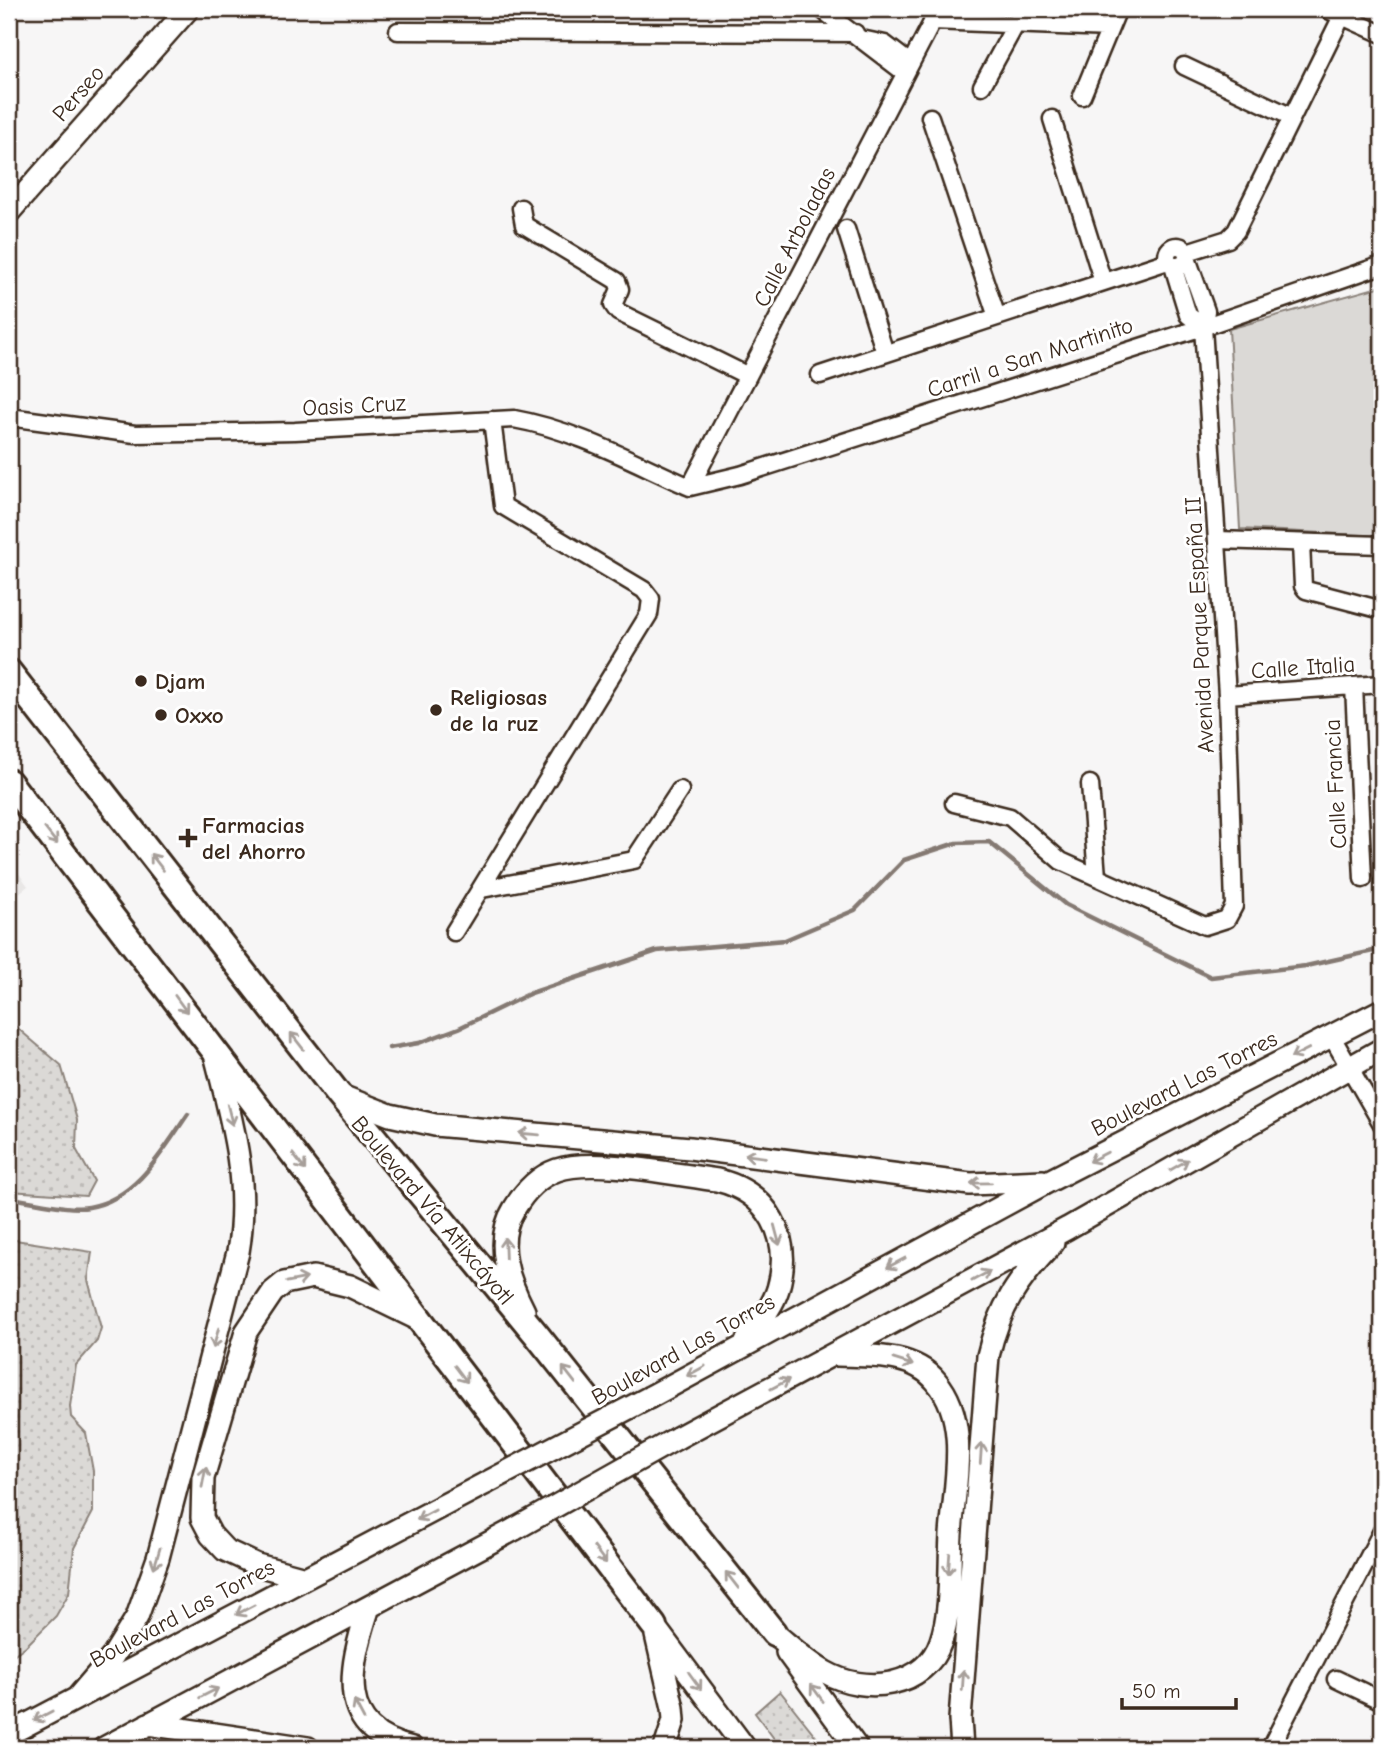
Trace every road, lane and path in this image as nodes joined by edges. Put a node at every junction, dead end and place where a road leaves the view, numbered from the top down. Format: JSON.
{"nodes":[{"id":1,"x":187,"y":9,"type":"edge"},
{"id":2,"x":821,"y":9,"type":"edge"},
{"id":3,"x":1024,"y":9,"type":"edge"},
{"id":4,"x":1118,"y":9,"type":"edge"},
{"id":5,"x":1326,"y":9,"type":"edge"},
{"id":6,"x":935,"y":15,"type":"edge"},
{"id":7,"x":1342,"y":16,"type":"junction"},
{"id":8,"x":1015,"y":25,"type":"junction"},
{"id":9,"x":1110,"y":28,"type":"junction"},
{"id":10,"x":398,"y":31,"type":"dead end"},
{"id":11,"x":1382,"y":34,"type":"edge"},
{"id":12,"x":860,"y":37,"type":"junction"},
{"id":13,"x":1184,"y":66,"type":"dead end"},
{"id":14,"x":908,"y":68,"type":"junction"},
{"id":15,"x":982,"y":86,"type":"dead end"},
{"id":16,"x":1082,"y":96,"type":"dead end"},
{"id":17,"x":930,"y":117,"type":"dead end"},
{"id":18,"x":1292,"y":117,"type":"junction"},
{"id":19,"x":1052,"y":119,"type":"dead end"},
{"id":20,"x":521,"y":208,"type":"dead end"},
{"id":21,"x":9,"y":212,"type":"edge"},
{"id":22,"x":846,"y":229,"type":"dead end"},
{"id":23,"x":1179,"y":259,"type":"junction"},
{"id":24,"x":1382,"y":265,"type":"edge"},
{"id":25,"x":1103,"y":282,"type":"junction"},
{"id":26,"x":997,"y":317,"type":"junction"},
{"id":27,"x":1203,"y":327,"type":"junction"},
{"id":28,"x":885,"y":353,"type":"junction"},
{"id":29,"x":820,"y":375,"type":"dead end"},
{"id":30,"x":748,"y":376,"type":"junction"},
{"id":31,"x":9,"y":418,"type":"edge"},
{"id":32,"x":492,"y":420,"type":"junction"},
{"id":33,"x":690,"y":486,"type":"junction"},
{"id":34,"x":1218,"y":540,"type":"junction"},
{"id":35,"x":1301,"y":544,"type":"junction"},
{"id":36,"x":1382,"y":545,"type":"edge"},
{"id":37,"x":1382,"y":610,"type":"edge"},
{"id":38,"x":9,"y":672,"type":"edge"},
{"id":39,"x":1382,"y":684,"type":"edge"},
{"id":40,"x":1354,"y":686,"type":"junction"},
{"id":41,"x":1227,"y":695,"type":"junction"},
{"id":42,"x":9,"y":782,"type":"edge"},
{"id":43,"x":1090,"y":784,"type":"dead end"},
{"id":44,"x":680,"y":790,"type":"dead end"},
{"id":45,"x":954,"y":803,"type":"dead end"},
{"id":46,"x":1097,"y":877,"type":"junction"},
{"id":47,"x":1363,"y":879,"type":"dead end"},
{"id":48,"x":481,"y":889,"type":"junction"},
{"id":49,"x":454,"y":932,"type":"dead end"},
{"id":50,"x":1382,"y":1010,"type":"edge"},
{"id":51,"x":1332,"y":1037,"type":"junction"},
{"id":52,"x":214,"y":1049,"type":"junction"},
{"id":53,"x":1382,"y":1049,"type":"edge"},
{"id":54,"x":1348,"y":1067,"type":"junction"},
{"id":55,"x":339,"y":1095,"type":"junction"},
{"id":56,"x":1382,"y":1124,"type":"edge"},
{"id":57,"x":1049,"y":1181,"type":"junction"},
{"id":58,"x":1068,"y":1228,"type":"junction"},
{"id":59,"x":420,"y":1320,"type":"junction"},
{"id":60,"x":536,"y":1334,"type":"junction"},
{"id":61,"x":744,"y":1345,"type":"junction"},
{"id":62,"x":835,"y":1355,"type":"junction"},
{"id":63,"x":1382,"y":1531,"type":"edge"},
{"id":64,"x":305,"y":1578,"type":"junction"},
{"id":65,"x":368,"y":1610,"type":"junction"},
{"id":66,"x":654,"y":1626,"type":"junction"},
{"id":67,"x":774,"y":1633,"type":"junction"},
{"id":68,"x":1336,"y":1679,"type":"dead end"},
{"id":69,"x":77,"y":1698,"type":"junction"},
{"id":70,"x":1382,"y":1701,"type":"edge"},
{"id":71,"x":148,"y":1724,"type":"junction"},
{"id":72,"x":9,"y":1734,"type":"edge"},
{"id":73,"x":104,"y":1748,"type":"edge"},
{"id":74,"x":308,"y":1748,"type":"edge"},
{"id":75,"x":412,"y":1748,"type":"edge"},
{"id":76,"x":665,"y":1748,"type":"edge"},
{"id":77,"x":745,"y":1748,"type":"edge"},
{"id":78,"x":857,"y":1748,"type":"edge"},
{"id":79,"x":962,"y":1748,"type":"edge"},
{"id":80,"x":1270,"y":1748,"type":"edge"}],
"edges":[{"from":1,"to":21,"type":"main road","name":"Perseo"},
{"from":2,"to":12,"type":"street"},
{"from":3,"to":8,"type":"street"},
{"from":4,"to":9,"type":"street"},
{"from":5,"to":7,"type":"street"},
{"from":6,"to":8,"type":"street"},
{"from":6,"to":14,"type":"street","name":"Calle Arboladas"},
{"from":7,"to":11,"type":"street"},
{"from":7,"to":18,"type":"street"},
{"from":8,"to":9,"type":"street"},
{"from":8,"to":15,"type":"street"},
{"from":9,"to":16,"type":"street"},
{"from":10,"to":12,"type":"street"},
{"from":12,"to":14,"type":"street"},
{"from":13,"to":18,"type":"street"},
{"from":14,"to":30,"type":"street","name":"Calle Arboladas"},
{"from":17,"to":26,"type":"street"},
{"from":18,"to":23,"type":"street"},
{"from":19,"to":25,"type":"street"},
{"from":20,"to":30,"type":"street"},
{"from":22,"to":28,"type":"street"},
{"from":23,"to":25,"type":"street"},
{"from":23,"to":27,"type":"street","name":"Avenida Parque España II"},
{"from":24,"to":27,"type":"street","name":"Carril a San Martinito"},
{"from":25,"to":26,"type":"street"},
{"from":26,"to":28,"type":"street"},
{"from":27,"to":33,"type":"street","name":"Carril a San Martinito"},
{"from":27,"to":34,"type":"street","name":"Avenida Parque España II"},
{"from":28,"to":29,"type":"street"},
{"from":30,"to":33,"type":"street","name":"Calle Arboladas"},
{"from":31,"to":32,"type":"street","name":"Oasis Cruz"},
{"from":32,"to":33,"type":"street","name":"Oasis Cruz"},
{"from":32,"to":48,"type":"street"},
{"from":34,"to":35,"type":"street"},
{"from":34,"to":41,"type":"street","name":"Avenida Parque España II"},
{"from":35,"to":36,"type":"street"},
{"from":35,"to":37,"type":"street"},
{"from":55,"to":38,"type":"main road","name":"Boulevard Vía Atlixcáyotl","one_way":true},
{"from":39,"to":40,"type":"street","name":"Calle Italia"},
{"from":40,"to":41,"type":"street","name":"Calle Italia"},
{"from":40,"to":47,"type":"street","name":"Calle Francia"},
{"from":41,"to":46,"type":"street","name":"Avenida Parque España II"},
{"from":42,"to":52,"type":"main road","one_way":true},
{"from":43,"to":46,"type":"street"},
{"from":44,"to":48,"type":"street"},
{"from":45,"to":46,"type":"street"},
{"from":48,"to":49,"type":"street"},
{"from":50,"to":51,"type":"main road","name":"Boulevard Las Torres"},
{"from":51,"to":54,"type":"street"},
{"from":51,"to":57,"type":"main road","name":"Boulevard Las Torres","one_way":true},
{"from":52,"to":59,"type":"main road","one_way":true},
{"from":52,"to":69,"type":"main road","one_way":true},
{"from":53,"to":54,"type":"main road"},
{"from":54,"to":56,"type":"street"},
{"from":58,"to":54,"type":"main road","one_way":true},
{"from":57,"to":55,"type":"main road","one_way":true},
{"from":55,"to":60,"type":"main road","name":"Boulevard Vía Atlixcáyotl"},
{"from":57,"to":61,"type":"main road","name":"Boulevard Las Torres","one_way":true},
{"from":62,"to":58,"type":"main road","one_way":true},
{"from":79,"to":58,"type":"main road","one_way":true},
{"from":64,"to":59,"type":"main road","one_way":true},
{"from":59,"to":66,"type":"main road","one_way":true},
{"from":60,"to":61,"type":"main road","one_way":true},
{"from":67,"to":60,"type":"main road","name":"Boulevard Vía Atlixcáyotl","one_way":true},
{"from":61,"to":64,"type":"main road","name":"Boulevard Las Torres","one_way":true,"bridge":true},
{"from":65,"to":62,"type":"main road","one_way":true,"bridge":true},
{"from":62,"to":67,"type":"main road","one_way":true},
{"from":63,"to":80,"type":"street"},
{"from":64,"to":69,"type":"main road","name":"Boulevard Las Torres","one_way":true},
{"from":71,"to":65,"type":"main road","one_way":true},
{"from":75,"to":65,"type":"main road","one_way":true},
{"from":66,"to":76,"type":"main road"},
{"from":66,"to":77,"type":"main road","one_way":true},
{"from":78,"to":67,"type":"main road","name":"Boulevard Vía Atlixcáyotl","one_way":true},
{"from":68,"to":70,"type":"street"},
{"from":69,"to":72,"type":"main road","name":"Boulevard Las Torres","one_way":true},
{"from":71,"to":73,"type":"main road"},
{"from":71,"to":74,"type":"main road"}]}
